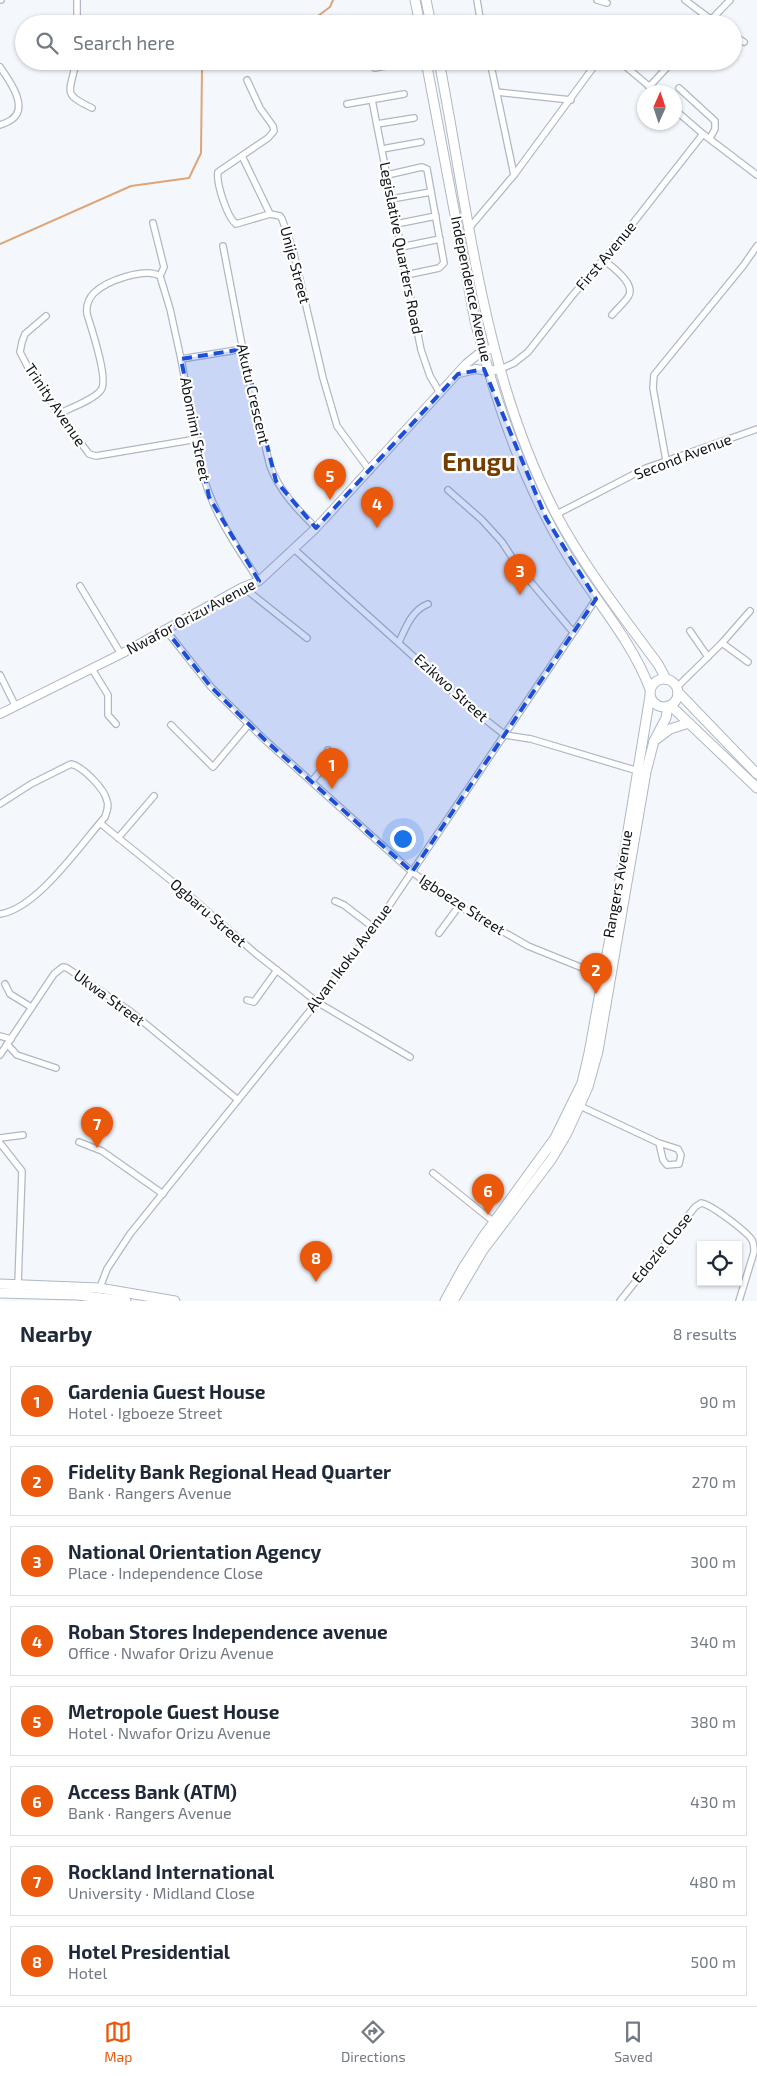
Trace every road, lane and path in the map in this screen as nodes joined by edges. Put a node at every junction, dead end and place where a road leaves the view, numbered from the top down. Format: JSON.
{"nodes":[{"id":1,"x":77,"y":0,"type":"edge"},
{"id":2,"x":415,"y":0,"type":"edge"},
{"id":3,"x":426,"y":0,"type":"edge"},
{"id":4,"x":477,"y":0,"type":"edge"},
{"id":5,"x":598,"y":0,"type":"edge"},
{"id":6,"x":685,"y":0,"type":"edge"},
{"id":7,"x":730,"y":0,"type":"edge"},
{"id":8,"x":607,"y":4,"type":"dead end"},
{"id":9,"x":77,"y":15,"type":"edge"},
{"id":10,"x":418,"y":15,"type":"edge"},
{"id":11,"x":429,"y":15,"type":"edge"},
{"id":12,"x":480,"y":15,"type":"edge"},
{"id":13,"x":701,"y":15,"type":"edge"},
{"id":14,"x":716,"y":15,"type":"edge"},
{"id":15,"x":0,"y":67,"type":"edge"},
{"id":16,"x":74,"y":70,"type":"edge"},
{"id":17,"x":428,"y":70,"type":"edge"},
{"id":18,"x":440,"y":70,"type":"edge"},
{"id":19,"x":492,"y":70,"type":"edge"},
{"id":20,"x":592,"y":70,"type":"edge"},
{"id":21,"x":629,"y":70,"type":"edge"},
{"id":22,"x":665,"y":70,"type":"edge"},
{"id":23,"x":246,"y":80,"type":"dead end"},
{"id":24,"x":647,"y":85,"type":"edge"},
{"id":25,"x":651,"y":85,"type":"edge"},
{"id":26,"x":682,"y":91,"type":"edge"},
{"id":27,"x":497,"y":92,"type":"junction"},
{"id":28,"x":404,"y":94,"type":"dead end"},
{"id":29,"x":372,"y":100,"type":"junction"},
{"id":30,"x":571,"y":100,"type":"junction"},
{"id":31,"x":347,"y":104,"type":"dead end"},
{"id":32,"x":92,"y":108,"type":"dead end"},
{"id":33,"x":682,"y":116,"type":"edge"},
{"id":34,"x":414,"y":118,"type":"dead end"},
{"id":35,"x":377,"y":124,"type":"junction"},
{"id":36,"x":0,"y":125,"type":"edge"},
{"id":37,"x":703,"y":134,"type":"junction"},
{"id":38,"x":710,"y":138,"type":"junction"},
{"id":39,"x":420,"y":142,"type":"dead end"},
{"id":40,"x":382,"y":149,"type":"junction"},
{"id":41,"x":242,"y":156,"type":"junction"},
{"id":42,"x":757,"y":174,"type":"edge"},
{"id":43,"x":387,"y":175,"type":"junction"},
{"id":44,"x":514,"y":176,"type":"junction"},
{"id":45,"x":431,"y":192,"type":"junction"},
{"id":46,"x":391,"y":199,"type":"junction"},
{"id":47,"x":270,"y":214,"type":"junction"},
{"id":48,"x":436,"y":216,"type":"junction"},
{"id":49,"x":153,"y":223,"type":"dead end"},
{"id":50,"x":396,"y":224,"type":"junction"},
{"id":51,"x":470,"y":227,"type":"junction"},
{"id":52,"x":440,"y":239,"type":"junction"},
{"id":53,"x":223,"y":246,"type":"dead end"},
{"id":54,"x":757,"y":246,"type":"edge"},
{"id":55,"x":401,"y":247,"type":"junction"},
{"id":56,"x":604,"y":259,"type":"junction"},
{"id":57,"x":406,"y":275,"type":"junction"},
{"id":58,"x":160,"y":276,"type":"junction"},
{"id":59,"x":612,"y":314,"type":"dead end"},
{"id":60,"x":46,"y":316,"type":"dead end"},
{"id":61,"x":495,"y":348,"type":"junction"},
{"id":62,"x":243,"y":349,"type":"junction"},
{"id":63,"x":482,"y":351,"type":"junction"},
{"id":64,"x":181,"y":359,"type":"junction"},
{"id":65,"x":501,"y":369,"type":"junction"},
{"id":66,"x":488,"y":371,"type":"junction"},
{"id":67,"x":458,"y":374,"type":"junction"},
{"id":68,"x":440,"y":393,"type":"junction"},
{"id":69,"x":60,"y":413,"type":"junction"},
{"id":70,"x":757,"y":429,"type":"edge"},
{"id":71,"x":197,"y":439,"type":"junction"},
{"id":72,"x":666,"y":460,"type":"junction"},
{"id":73,"x":370,"y":471,"type":"junction"},
{"id":74,"x":448,"y":490,"type":"dead end"},
{"id":75,"x":557,"y":514,"type":"junction"},
{"id":76,"x":316,"y":528,"type":"junction"},
{"id":77,"x":294,"y":549,"type":"junction"},
{"id":78,"x":259,"y":580,"type":"junction"},
{"id":79,"x":80,"y":586,"type":"dead end"},
{"id":80,"x":243,"y":587,"type":"junction"},
{"id":81,"x":596,"y":599,"type":"junction"},
{"id":82,"x":428,"y":604,"type":"dead end"},
{"id":83,"x":750,"y":611,"type":"dead end"},
{"id":84,"x":165,"y":629,"type":"junction"},
{"id":85,"x":690,"y":631,"type":"dead end"},
{"id":86,"x":574,"y":632,"type":"junction"},
{"id":87,"x":307,"y":638,"type":"dead end"},
{"id":88,"x":399,"y":642,"type":"junction"},
{"id":89,"x":722,"y":643,"type":"junction"},
{"id":90,"x":121,"y":654,"type":"junction"},
{"id":91,"x":708,"y":657,"type":"junction"},
{"id":92,"x":748,"y":662,"type":"dead end"},
{"id":93,"x":92,"y":669,"type":"junction"},
{"id":94,"x":0,"y":675,"type":"edge"},
{"id":95,"x":666,"y":679,"type":"junction"},
{"id":96,"x":678,"y":690,"type":"junction"},
{"id":97,"x":650,"y":693,"type":"junction"},
{"id":98,"x":16,"y":705,"type":"junction"},
{"id":99,"x":669,"y":706,"type":"junction"},
{"id":100,"x":0,"y":714,"type":"edge"},
{"id":101,"x":689,"y":723,"type":"junction"},
{"id":102,"x":116,"y":724,"type":"dead end"},
{"id":103,"x":249,"y":724,"type":"junction"},
{"id":104,"x":171,"y":725,"type":"dead end"},
{"id":105,"x":505,"y":735,"type":"junction"},
{"id":106,"x":654,"y":741,"type":"junction"},
{"id":107,"x":328,"y":750,"type":"dead end"},
{"id":108,"x":638,"y":771,"type":"junction"},
{"id":109,"x":757,"y":774,"type":"edge"},
{"id":110,"x":312,"y":781,"type":"junction"},
{"id":111,"x":757,"y":788,"type":"edge"},
{"id":112,"x":154,"y":796,"type":"dead end"},
{"id":113,"x":0,"y":804,"type":"edge"},
{"id":114,"x":100,"y":823,"type":"junction"},
{"id":115,"x":118,"y":838,"type":"junction"},
{"id":116,"x":412,"y":872,"type":"junction"},
{"id":117,"x":335,"y":902,"type":"dead end"},
{"id":118,"x":459,"y":906,"type":"junction"},
{"id":119,"x":0,"y":914,"type":"edge"},
{"id":120,"x":374,"y":928,"type":"junction"},
{"id":121,"x":439,"y":933,"type":"dead end"},
{"id":122,"x":278,"y":970,"type":"junction"},
{"id":123,"x":607,"y":978,"type":"junction"},
{"id":124,"x":5,"y":984,"type":"dead end"},
{"id":125,"x":246,"y":1000,"type":"dead end"},
{"id":126,"x":317,"y":1002,"type":"junction"},
{"id":127,"x":31,"y":1007,"type":"junction"},
{"id":128,"x":0,"y":1036,"type":"edge"},
{"id":129,"x":9,"y":1041,"type":"junction"},
{"id":130,"x":0,"y":1055,"type":"edge"},
{"id":131,"x":410,"y":1057,"type":"dead end"},
{"id":132,"x":56,"y":1068,"type":"dead end"},
{"id":133,"x":238,"y":1100,"type":"junction"},
{"id":134,"x":580,"y":1106,"type":"junction"},
{"id":135,"x":23,"y":1135,"type":"dead end"},
{"id":136,"x":0,"y":1138,"type":"edge"},
{"id":137,"x":79,"y":1142,"type":"dead end"},
{"id":138,"x":0,"y":1143,"type":"edge"},
{"id":139,"x":659,"y":1143,"type":"junction"},
{"id":140,"x":433,"y":1173,"type":"dead end"},
{"id":141,"x":163,"y":1194,"type":"junction"},
{"id":142,"x":494,"y":1222,"type":"junction"},
{"id":143,"x":18,"y":1284,"type":"junction"},
{"id":144,"x":3,"y":1289,"type":"edge"},
{"id":145,"x":98,"y":1295,"type":"edge"},
{"id":146,"x":126,"y":1301,"type":"edge"},
{"id":147,"x":175,"y":1301,"type":"edge"},
{"id":148,"x":445,"y":1301,"type":"edge"},
{"id":149,"x":453,"y":1301,"type":"edge"},
{"id":150,"x":620,"y":1301,"type":"edge"},
{"id":151,"x":739,"y":1301,"type":"edge"}],
"edges":[{"from":1,"to":9,"type":"street"},
{"from":2,"to":10,"type":"main road"},
{"from":3,"to":11,"type":"main road"},
{"from":4,"to":12,"type":"street"},
{"from":5,"to":8,"type":"street"},
{"from":6,"to":13,"type":"street"},
{"from":7,"to":14,"type":"street"},
{"from":15,"to":36,"type":"street"},
{"from":16,"to":32,"type":"street"},
{"from":17,"to":63,"type":"main road","name":"Independence Avenue"},
{"from":18,"to":51,"type":"main road","name":"Independence Avenue"},
{"from":19,"to":27,"type":"street"},
{"from":20,"to":30,"type":"street"},
{"from":21,"to":24,"type":"street"},
{"from":22,"to":25,"type":"street"},
{"from":23,"to":41,"type":"street","name":"Unije Street"},
{"from":26,"to":38,"type":"street"},
{"from":27,"to":30,"type":"street"},
{"from":27,"to":44,"type":"street"},
{"from":28,"to":29,"type":"street"},
{"from":29,"to":31,"type":"street"},
{"from":29,"to":35,"type":"street","name":"Legislative Quarters Road"},
{"from":30,"to":44,"type":"street"},
{"from":33,"to":37,"type":"street"},
{"from":34,"to":35,"type":"street"},
{"from":35,"to":40,"type":"street","name":"Legislative Quarters Road"},
{"from":37,"to":38,"type":"street"},
{"from":37,"to":56,"type":"street","name":"First Avenue"},
{"from":38,"to":42,"type":"street"},
{"from":39,"to":40,"type":"street"},
{"from":40,"to":43,"type":"street","name":"Legislative Quarters Road"},
{"from":41,"to":47,"type":"street"},
{"from":41,"to":47,"type":"street","name":"Unije Street"},
{"from":43,"to":45,"type":"street"},
{"from":43,"to":46,"type":"street","name":"Legislative Quarters Road"},
{"from":44,"to":51,"type":"street"},
{"from":45,"to":46,"type":"street"},
{"from":45,"to":48,"type":"street"},
{"from":46,"to":50,"type":"street","name":"Legislative Quarters Road"},
{"from":47,"to":73,"type":"street","name":"Unije Street"},
{"from":48,"to":50,"type":"street"},
{"from":48,"to":52,"type":"street"},
{"from":49,"to":58,"type":"street","name":"Abomimi Street"},
{"from":50,"to":55,"type":"street","name":"Legislative Quarters Road"},
{"from":51,"to":61,"type":"main road","name":"Independence Avenue"},
{"from":52,"to":55,"type":"street"},
{"from":52,"to":57,"type":"street"},
{"from":53,"to":62,"type":"street","name":"Akutu Crescent"},
{"from":54,"to":72,"type":"street"},
{"from":55,"to":57,"type":"street","name":"Legislative Quarters Road"},
{"from":56,"to":59,"type":"street"},
{"from":56,"to":65,"type":"street","name":"First Avenue"},
{"from":57,"to":68,"type":"street","name":"Legislative Quarters Road"},
{"from":58,"to":64,"type":"street","name":"Abomimi Street"},
{"from":58,"to":69,"type":"street"},
{"from":60,"to":69,"type":"street","name":"Trinity Avenue"},
{"from":61,"to":63,"type":"street"},
{"from":61,"to":65,"type":"main road","name":"Independence Avenue"},
{"from":62,"to":64,"type":"street"},
{"from":62,"to":76,"type":"street","name":"Akutu Crescent"},
{"from":63,"to":66,"type":"main road","name":"Independence Avenue"},
{"from":63,"to":67,"type":"street","name":"Nwafor Orizu Avenue"},
{"from":64,"to":71,"type":"street","name":"Abomimi Street"},
{"from":65,"to":66,"type":"street"},
{"from":65,"to":75,"type":"main road","name":"Independence Avenue"},
{"from":66,"to":67,"type":"street"},
{"from":66,"to":81,"type":"main road","name":"Independence Avenue"},
{"from":67,"to":68,"type":"street","name":"Nwafor Orizu Avenue"},
{"from":68,"to":73,"type":"street","name":"Nwafor Orizu Avenue"},
{"from":69,"to":71,"type":"street","name":"Trinity Avenue"},
{"from":70,"to":72,"type":"street","name":"Second Avenue"},
{"from":71,"to":78,"type":"street","name":"Abomimi Street"},
{"from":72,"to":75,"type":"street","name":"Second Avenue"},
{"from":73,"to":76,"type":"street","name":"Nwafor Orizu Avenue"},
{"from":74,"to":86,"type":"street"},
{"from":75,"to":95,"type":"main road","name":"Independence Avenue"},
{"from":76,"to":77,"type":"street","name":"Nwafor Orizu Avenue"},
{"from":77,"to":78,"type":"street","name":"Nwafor Orizu Avenue"},
{"from":77,"to":88,"type":"street","name":"Ezikwo Street"},
{"from":78,"to":80,"type":"street","name":"Nwafor Orizu Avenue"},
{"from":79,"to":90,"type":"street"},
{"from":80,"to":84,"type":"street","name":"Nwafor Orizu Avenue"},
{"from":80,"to":87,"type":"street"},
{"from":81,"to":86,"type":"street","name":"Alvan Ikoku Avenue"},
{"from":81,"to":97,"type":"main road","name":"Independence Avenue"},
{"from":82,"to":88,"type":"street"},
{"from":83,"to":89,"type":"street"},
{"from":84,"to":90,"type":"street","name":"Nwafor Orizu Avenue"},
{"from":84,"to":103,"type":"street","name":"Igboeze Street"},
{"from":85,"to":91,"type":"street"},
{"from":86,"to":105,"type":"street","name":"Alvan Ikoku Avenue"},
{"from":88,"to":105,"type":"street","name":"Ezikwo Street"},
{"from":89,"to":91,"type":"street"},
{"from":89,"to":92,"type":"street"},
{"from":90,"to":93,"type":"street","name":"Nwafor Orizu Avenue"},
{"from":91,"to":96,"type":"street"},
{"from":93,"to":98,"type":"street","name":"Nwafor Orizu Avenue"},
{"from":93,"to":102,"type":"street"},
{"from":94,"to":98,"type":"street"},
{"from":95,"to":96,"type":"main road"},
{"from":95,"to":97,"type":"main road"},
{"from":96,"to":99,"type":"main road"},
{"from":96,"to":109,"type":"main road"},
{"from":97,"to":99,"type":"main road"},
{"from":97,"to":108,"type":"main road","name":"Rangers Avenue"},
{"from":98,"to":100,"type":"street","name":"Nwafor Orizu Avenue"},
{"from":99,"to":101,"type":"main road"},
{"from":99,"to":106,"type":"main road","name":"Rangers Avenue"},
{"from":101,"to":106,"type":"main road"},
{"from":101,"to":111,"type":"main road"},
{"from":103,"to":104,"type":"street"},
{"from":103,"to":110,"type":"street","name":"Igboeze Street"},
{"from":105,"to":108,"type":"street","name":"Ezikwo Street"},
{"from":105,"to":116,"type":"street","name":"Alvan Ikoku Avenue"},
{"from":106,"to":123,"type":"main road","name":"Rangers Avenue"},
{"from":107,"to":110,"type":"street"},
{"from":108,"to":123,"type":"main road","name":"Rangers Avenue"},
{"from":110,"to":116,"type":"street","name":"Igboeze Street"},
{"from":112,"to":115,"type":"street"},
{"from":113,"to":114,"type":"street"},
{"from":114,"to":115,"type":"street","name":"Ogbaru Street"},
{"from":114,"to":119,"type":"street"},
{"from":115,"to":122,"type":"street","name":"Ogbaru Street"},
{"from":116,"to":118,"type":"street","name":"Igboeze Street"},
{"from":116,"to":120,"type":"street","name":"Alvan Ikoku Avenue"},
{"from":117,"to":120,"type":"street"},
{"from":118,"to":121,"type":"street"},
{"from":118,"to":123,"type":"street","name":"Igboeze Street"},
{"from":120,"to":126,"type":"street","name":"Alvan Ikoku Avenue"},
{"from":122,"to":125,"type":"street"},
{"from":122,"to":126,"type":"street","name":"Ogbaru Street"},
{"from":123,"to":134,"type":"main road","name":"Rangers Avenue"},
{"from":123,"to":142,"type":"main road","name":"Rangers Avenue"},
{"from":124,"to":127,"type":"street"},
{"from":126,"to":131,"type":"street","name":"Ogbaru Street"},
{"from":126,"to":133,"type":"street","name":"Alvan Ikoku Avenue"},
{"from":127,"to":129,"type":"street","name":"Ukwa Street"},
{"from":127,"to":133,"type":"street","name":"Ukwa Street"},
{"from":128,"to":129,"type":"street"},
{"from":129,"to":130,"type":"street","name":"Ukwa Street"},
{"from":129,"to":132,"type":"street"},
{"from":133,"to":141,"type":"street","name":"Alvan Ikoku Avenue"},
{"from":134,"to":139,"type":"street"},
{"from":134,"to":149,"type":"main road","name":"Rangers Avenue"},
{"from":135,"to":136,"type":"street"},
{"from":137,"to":141,"type":"street"},
{"from":138,"to":143,"type":"street"},
{"from":139,"to":139,"type":"street"},
{"from":140,"to":142,"type":"street"},
{"from":141,"to":145,"type":"street","name":"Alvan Ikoku Avenue"},
{"from":142,"to":148,"type":"main road","name":"Rangers Avenue"},
{"from":143,"to":144,"type":"main road"},
{"from":143,"to":145,"type":"main road"},
{"from":144,"to":145,"type":"main road"},
{"from":145,"to":146,"type":"main road"},
{"from":145,"to":147,"type":"main road"},
{"from":150,"to":151,"type":"street","name":"Edozie Close"}]}
